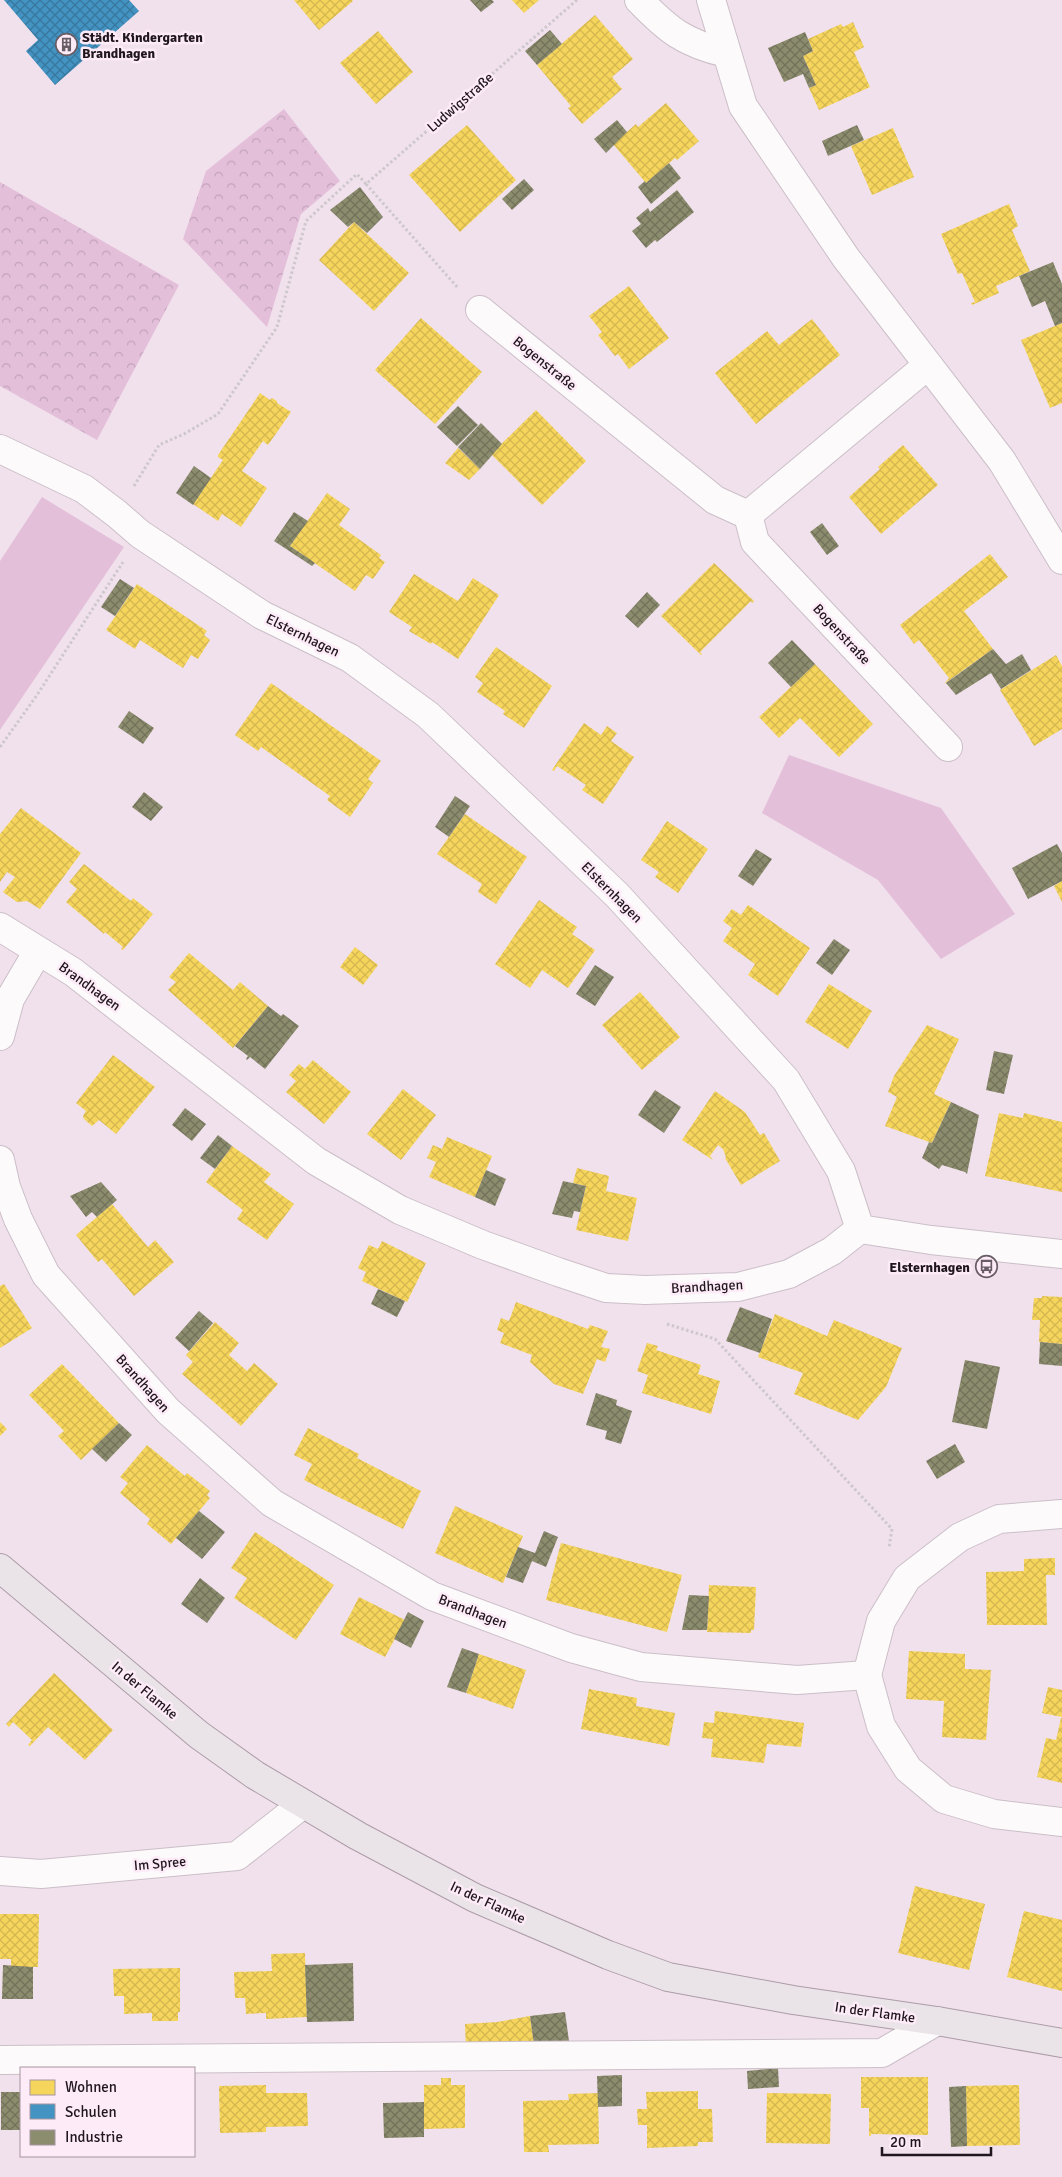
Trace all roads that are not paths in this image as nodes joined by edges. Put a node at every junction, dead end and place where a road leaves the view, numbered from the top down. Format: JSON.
{"nodes":[{"id":1,"x":639,"y":0,"type":"edge"},
{"id":2,"x":711,"y":0,"type":"edge"},
{"id":3,"x":726,"y":53,"type":"junction"},
{"id":4,"x":480,"y":310,"type":"road end"},
{"id":5,"x":928,"y":365,"type":"junction"},
{"id":6,"x":0,"y":449,"type":"edge"},
{"id":7,"x":748,"y":515,"type":"junction"},
{"id":8,"x":1062,"y":560,"type":"edge"},
{"id":9,"x":948,"y":746,"type":"dead end"},
{"id":10,"x":0,"y":928,"type":"edge"},
{"id":11,"x":38,"y":951,"type":"junction"},
{"id":12,"x":0,"y":1036,"type":"edge"},
{"id":13,"x":0,"y":1160,"type":"edge"},
{"id":14,"x":860,"y":1229,"type":"junction"},
{"id":15,"x":1062,"y":1254,"type":"edge"},
{"id":16,"x":1062,"y":1514,"type":"edge"},
{"id":17,"x":0,"y":1568,"type":"edge"},
{"id":18,"x":867,"y":1675,"type":"junction"},
{"id":19,"x":303,"y":1804,"type":"junction"},
{"id":20,"x":1062,"y":1822,"type":"edge"},
{"id":21,"x":0,"y":1871,"type":"edge"},
{"id":22,"x":937,"y":2021,"type":"junction"},
{"id":23,"x":1062,"y":2043,"type":"edge"},
{"id":24,"x":0,"y":2060,"type":"edge"}],
"edges":[{"from":1,"to":3,"type":"street"},
{"from":2,"to":3,"type":"street"},
{"from":3,"to":5,"type":"street"},
{"from":4,"to":7,"type":"street","name":"Bogenstraße"},
{"from":5,"to":7,"type":"street"},
{"from":5,"to":8,"type":"street"},
{"from":6,"to":14,"type":"street","name":"Elsternhagen"},
{"from":7,"to":9,"type":"street","name":"Bogenstraße"},
{"from":10,"to":11,"type":"street","name":"Brandhagen"},
{"from":11,"to":12,"type":"street"},
{"from":11,"to":14,"type":"street","name":"Brandhagen"},
{"from":13,"to":18,"type":"street","name":"Brandhagen"},
{"from":14,"to":15,"type":"street"},
{"from":16,"to":18,"type":"street"},
{"from":17,"to":19,"type":"main road","name":"In der Flamke"},
{"from":18,"to":20,"type":"street"},
{"from":19,"to":21,"type":"street","name":"Im Spree"},
{"from":19,"to":22,"type":"main road","name":"In der Flamke"},
{"from":22,"to":23,"type":"main road","name":"In der Flamke"},
{"from":22,"to":24,"type":"street"}]}
